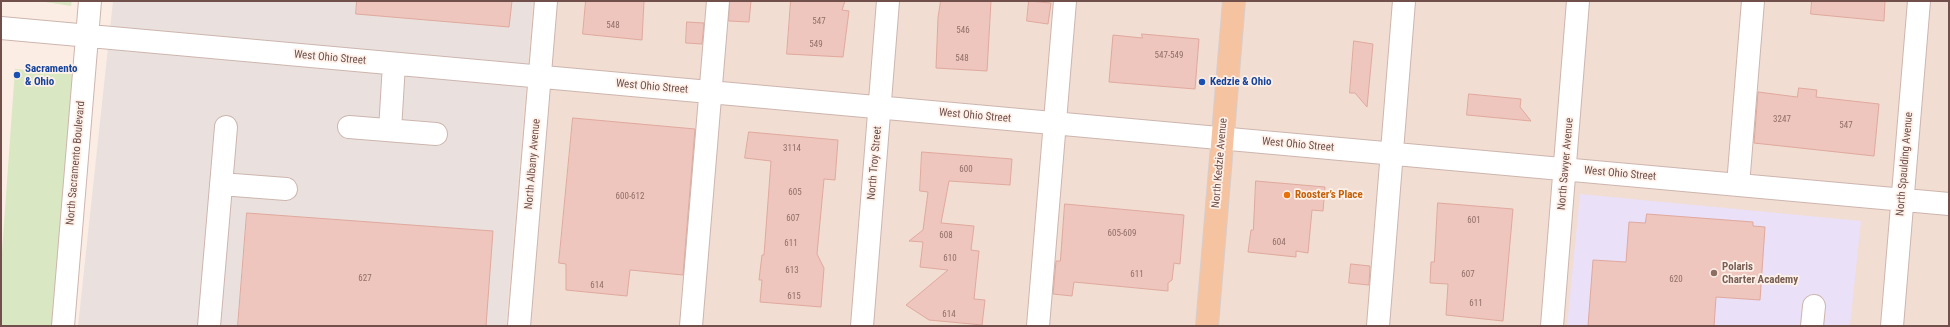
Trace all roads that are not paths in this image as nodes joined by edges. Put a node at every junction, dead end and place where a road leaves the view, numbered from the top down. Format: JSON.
{"nodes":[{"id":1,"x":90,"y":1,"type":"edge"},
{"id":2,"x":546,"y":1,"type":"edge"},
{"id":3,"x":718,"y":1,"type":"edge"},
{"id":4,"x":888,"y":1,"type":"edge"},
{"id":5,"x":1064,"y":1,"type":"edge"},
{"id":6,"x":1234,"y":1,"type":"edge"},
{"id":7,"x":1404,"y":1,"type":"edge"},
{"id":8,"x":1578,"y":1,"type":"edge"},
{"id":9,"x":1753,"y":1,"type":"edge"},
{"id":10,"x":1919,"y":1,"type":"edge"},
{"id":11,"x":1,"y":28,"type":"edge"},
{"id":12,"x":87,"y":36,"type":"junction"},
{"id":13,"x":394,"y":64,"type":"junction"},
{"id":14,"x":540,"y":77,"type":"junction"},
{"id":15,"x":710,"y":92,"type":"junction"},
{"id":16,"x":879,"y":108,"type":"junction"},
{"id":17,"x":1055,"y":124,"type":"junction"},
{"id":18,"x":226,"y":126,"type":"dead end"},
{"id":19,"x":349,"y":127,"type":"dead end"},
{"id":20,"x":390,"y":130,"type":"junction"},
{"id":21,"x":436,"y":134,"type":"dead end"},
{"id":22,"x":1222,"y":138,"type":"junction"},
{"id":23,"x":1392,"y":154,"type":"junction"},
{"id":24,"x":1566,"y":169,"type":"junction"},
{"id":25,"x":221,"y":184,"type":"junction"},
{"id":26,"x":1738,"y":185,"type":"junction"},
{"id":27,"x":286,"y":189,"type":"dead end"},
{"id":28,"x":1902,"y":200,"type":"junction"},
{"id":29,"x":1949,"y":204,"type":"edge"},
{"id":30,"x":63,"y":326,"type":"edge"},
{"id":31,"x":209,"y":326,"type":"edge"},
{"id":32,"x":519,"y":326,"type":"edge"},
{"id":33,"x":691,"y":326,"type":"edge"},
{"id":34,"x":862,"y":326,"type":"edge"},
{"id":35,"x":1038,"y":326,"type":"edge"},
{"id":36,"x":1207,"y":326,"type":"edge"},
{"id":37,"x":1378,"y":326,"type":"edge"},
{"id":38,"x":1552,"y":326,"type":"edge"},
{"id":39,"x":1892,"y":326,"type":"edge"}],
"edges":[{"from":1,"to":12,"type":"street","name":"North Sacramento Boulevard"},
{"from":2,"to":14,"type":"street","name":"North Albany Avenue"},
{"from":3,"to":15,"type":"street"},
{"from":4,"to":16,"type":"street","name":"North Troy Street"},
{"from":5,"to":17,"type":"street"},
{"from":6,"to":22,"type":"main road","name":"North Kedzie Avenue"},
{"from":7,"to":23,"type":"street"},
{"from":8,"to":24,"type":"street","name":"North Sawyer Avenue"},
{"from":9,"to":26,"type":"street"},
{"from":10,"to":28,"type":"street","name":"North Spaulding Avenue"},
{"from":11,"to":12,"type":"street","name":"West Ohio Street"},
{"from":12,"to":13,"type":"street","name":"West Ohio Street"},
{"from":12,"to":30,"type":"street","name":"North Sacramento Boulevard"},
{"from":13,"to":14,"type":"street","name":"West Ohio Street"},
{"from":13,"to":20,"type":"street"},
{"from":14,"to":15,"type":"street","name":"West Ohio Street"},
{"from":14,"to":32,"type":"street","name":"North Albany Avenue"},
{"from":15,"to":16,"type":"street","name":"West Ohio Street"},
{"from":15,"to":33,"type":"street"},
{"from":16,"to":17,"type":"street","name":"West Ohio Street"},
{"from":16,"to":34,"type":"street","name":"North Troy Street"},
{"from":17,"to":22,"type":"street","name":"West Ohio Street"},
{"from":17,"to":35,"type":"street"},
{"from":18,"to":25,"type":"street"},
{"from":19,"to":20,"type":"street"},
{"from":20,"to":21,"type":"street"},
{"from":22,"to":23,"type":"street","name":"West Ohio Street"},
{"from":22,"to":36,"type":"main road","name":"North Kedzie Avenue"},
{"from":23,"to":24,"type":"street","name":"West Ohio Street"},
{"from":23,"to":37,"type":"street"},
{"from":24,"to":26,"type":"street","name":"West Ohio Street"},
{"from":24,"to":38,"type":"street","name":"North Sawyer Avenue"},
{"from":25,"to":27,"type":"street"},
{"from":25,"to":31,"type":"street"},
{"from":26,"to":28,"type":"street","name":"West Ohio Street"},
{"from":28,"to":29,"type":"street","name":"West Ohio Street"},
{"from":28,"to":39,"type":"street","name":"North Spaulding Avenue"}]}
